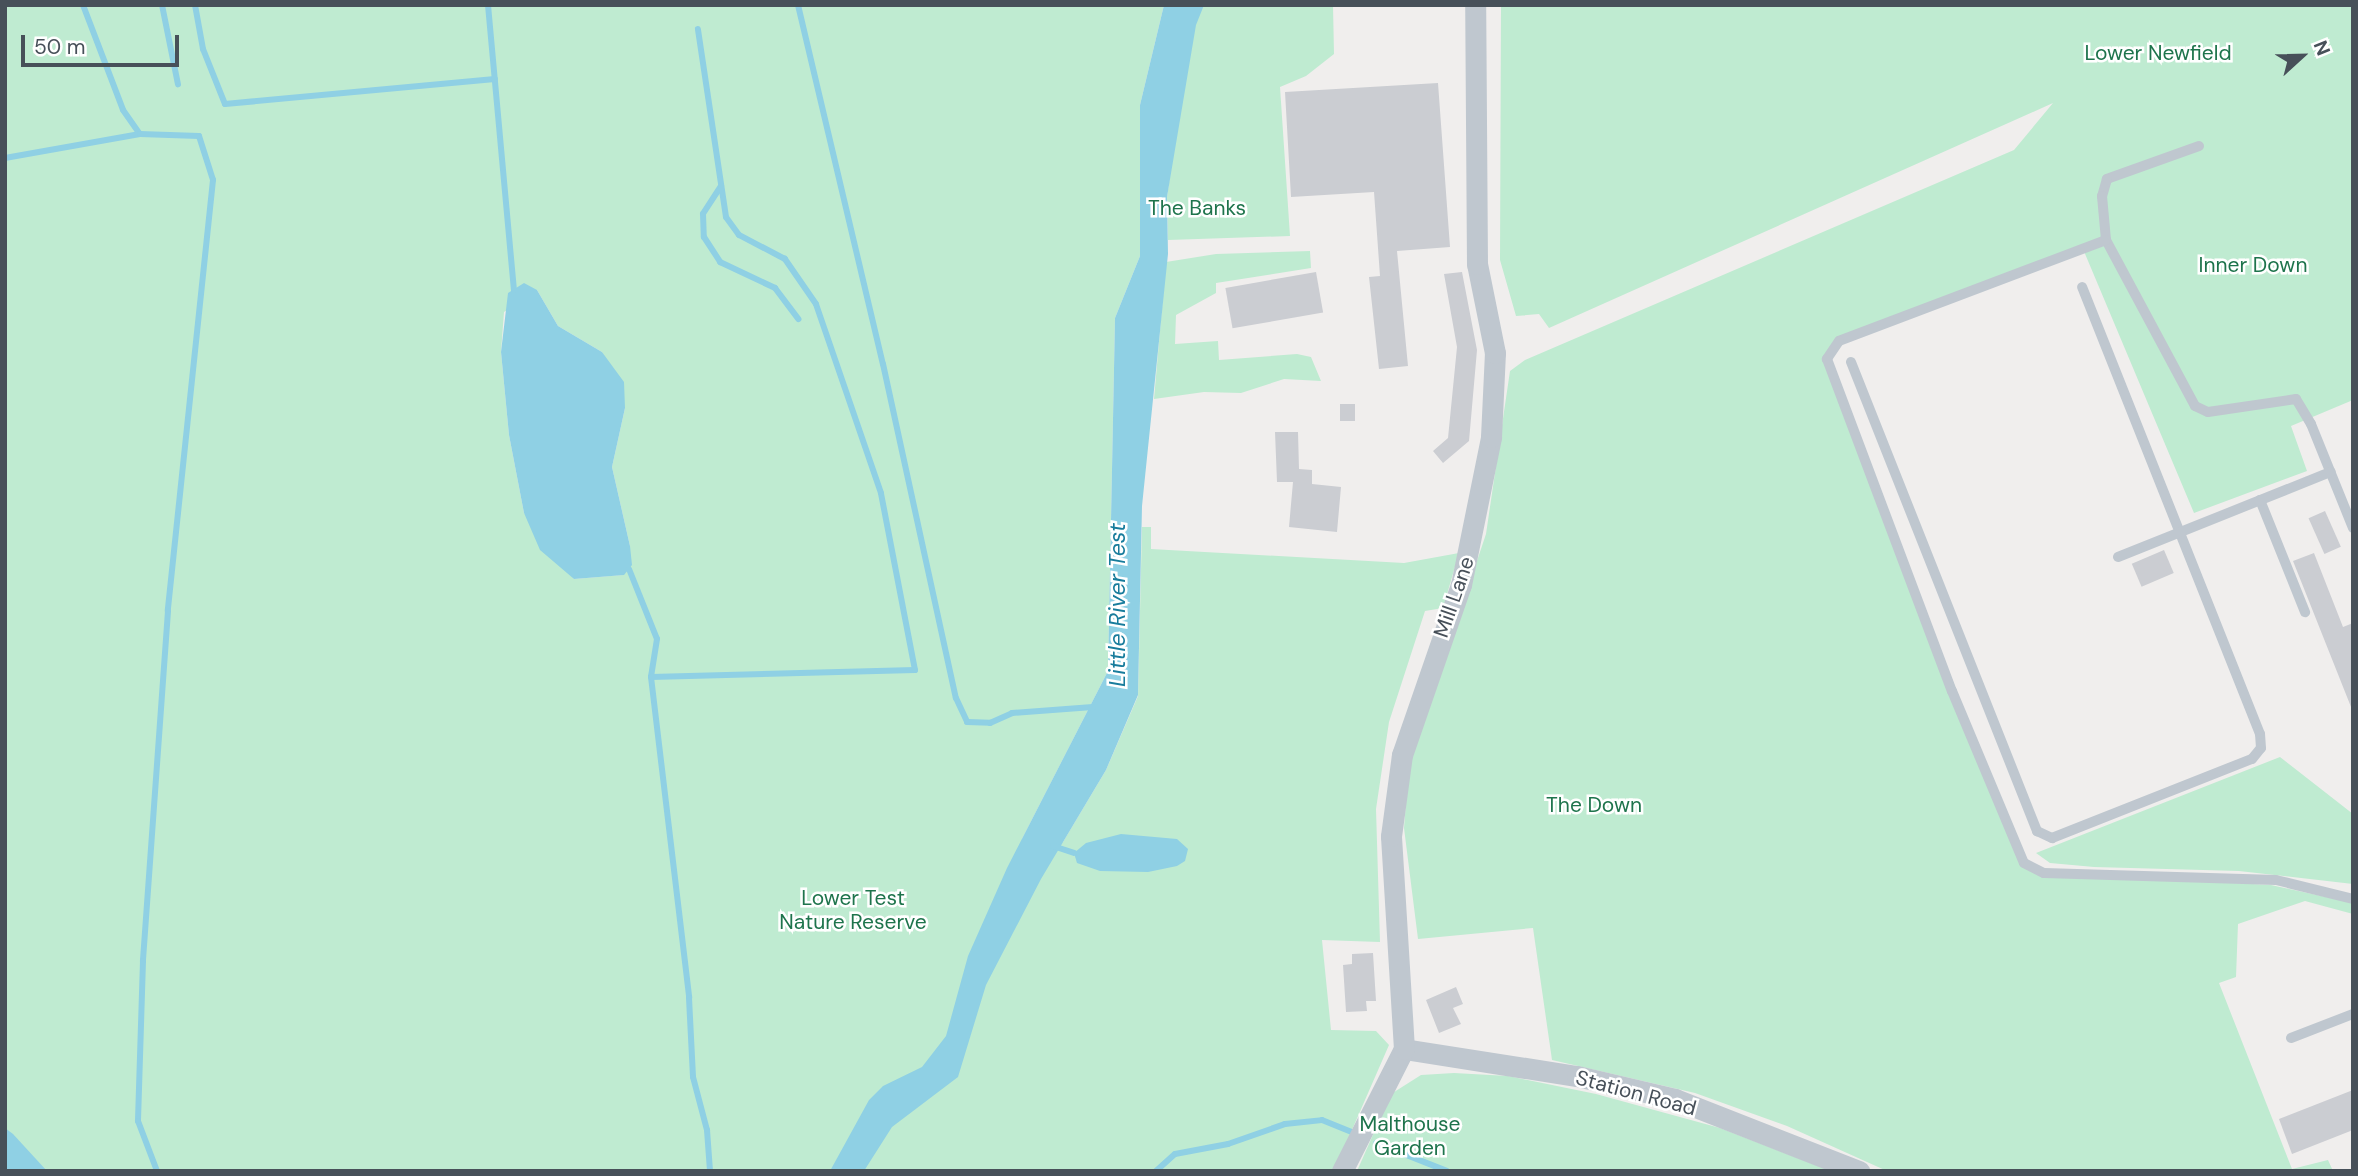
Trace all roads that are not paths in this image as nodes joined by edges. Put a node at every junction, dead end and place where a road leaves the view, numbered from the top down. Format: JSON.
{"nodes":[{"id":1,"x":1475,"y":5,"type":"edge"},
{"id":2,"x":2199,"y":146,"type":"dead end"},
{"id":3,"x":2106,"y":240,"type":"junction"},
{"id":4,"x":2082,"y":287,"type":"dead end"},
{"id":5,"x":1851,"y":362,"type":"dead end"},
{"id":6,"x":2330,"y":472,"type":"junction"},
{"id":7,"x":2353,"y":490,"type":"edge"},
{"id":8,"x":2340,"y":495,"type":"junction"},
{"id":9,"x":2260,"y":500,"type":"junction"},
{"id":10,"x":2353,"y":528,"type":"edge"},
{"id":11,"x":2181,"y":532,"type":"junction"},
{"id":12,"x":2118,"y":557,"type":"dead end"},
{"id":13,"x":2305,"y":611,"type":"dead end"},
{"id":14,"x":2353,"y":899,"type":"edge"},
{"id":15,"x":2353,"y":1014,"type":"edge"},
{"id":16,"x":2291,"y":1038,"type":"dead end"},
{"id":17,"x":1404,"y":1049,"type":"junction"},
{"id":18,"x":1342,"y":1171,"type":"edge"},
{"id":19,"x":1859,"y":1171,"type":"edge"}],
"edges":[{"from":1,"to":17,"type":"street","name":"Mill Lane"},
{"from":2,"to":3,"type":"lane"},
{"from":3,"to":6,"type":"lane"},
{"from":3,"to":14,"type":"lane"},
{"from":4,"to":11,"type":"lane"},
{"from":5,"to":11,"type":"lane"},
{"from":6,"to":8,"type":"lane"},
{"from":6,"to":9,"type":"lane"},
{"from":7,"to":8,"type":"lane"},
{"from":8,"to":10,"type":"lane"},
{"from":9,"to":11,"type":"lane"},
{"from":9,"to":13,"type":"lane"},
{"from":11,"to":12,"type":"lane"},
{"from":15,"to":16,"type":"lane"},
{"from":17,"to":18,"type":"street"},
{"from":17,"to":19,"type":"street","name":"Station Road"}]}
